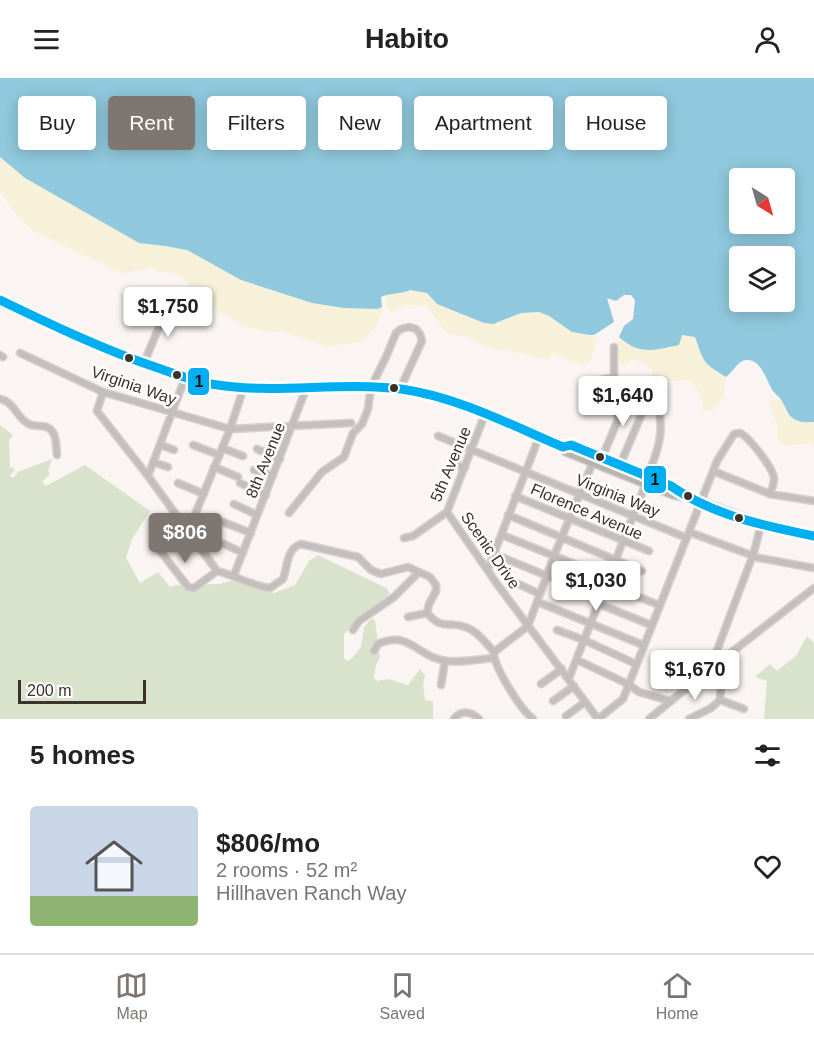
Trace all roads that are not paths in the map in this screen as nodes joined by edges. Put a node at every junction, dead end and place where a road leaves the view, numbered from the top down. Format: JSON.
{"nodes":[{"id":1,"x":0,"y":300,"type":"edge"},
{"id":2,"x":169,"y":303,"type":"dead end"},
{"id":3,"x":614,"y":347,"type":"dead end"},
{"id":4,"x":20,"y":353,"type":"dead end"},
{"id":5,"x":144,"y":363,"type":"junction"},
{"id":6,"x":185,"y":378,"type":"junction"},
{"id":7,"x":614,"y":378,"type":"junction"},
{"id":8,"x":632,"y":386,"type":"dead end"},
{"id":9,"x":370,"y":387,"type":"junction"},
{"id":10,"x":240,"y":388,"type":"junction"},
{"id":11,"x":306,"y":389,"type":"junction"},
{"id":12,"x":400,"y":389,"type":"junction"},
{"id":13,"x":104,"y":392,"type":"junction"},
{"id":14,"x":649,"y":397,"type":"dead end"},
{"id":15,"x":0,"y":399,"type":"edge"},
{"id":16,"x":585,"y":403,"type":"dead end"},
{"id":17,"x":173,"y":413,"type":"junction"},
{"id":18,"x":485,"y":414,"type":"junction"},
{"id":19,"x":618,"y":417,"type":"junction"},
{"id":20,"x":660,"y":418,"type":"dead end"},
{"id":21,"x":351,"y":423,"type":"dead end"},
{"id":22,"x":293,"y":427,"type":"junction"},
{"id":23,"x":230,"y":429,"type":"junction"},
{"id":24,"x":438,"y":436,"type":"dead end"},
{"id":25,"x":538,"y":437,"type":"junction"},
{"id":26,"x":161,"y":445,"type":"junction"},
{"id":27,"x":193,"y":445,"type":"dead end"},
{"id":28,"x":222,"y":448,"type":"junction"},
{"id":29,"x":257,"y":449,"type":"dead end"},
{"id":30,"x":174,"y":450,"type":"dead end"},
{"id":31,"x":472,"y":451,"type":"junction"},
{"id":32,"x":57,"y":455,"type":"dead end"},
{"id":33,"x":219,"y":455,"type":"junction"},
{"id":34,"x":243,"y":456,"type":"dead end"},
{"id":35,"x":280,"y":459,"type":"junction"},
{"id":36,"x":594,"y":459,"type":"junction"},
{"id":37,"x":153,"y":462,"type":"junction"},
{"id":38,"x":452,"y":463,"type":"dead end"},
{"id":39,"x":168,"y":467,"type":"dead end"},
{"id":40,"x":214,"y":467,"type":"junction"},
{"id":41,"x":465,"y":468,"type":"junction"},
{"id":42,"x":626,"y":468,"type":"junction"},
{"id":43,"x":254,"y":470,"type":"dead end"},
{"id":44,"x":713,"y":471,"type":"junction"},
{"id":45,"x":524,"y":472,"type":"junction"},
{"id":46,"x":148,"y":476,"type":"junction"},
{"id":47,"x":273,"y":476,"type":"junction"},
{"id":48,"x":646,"y":479,"type":"junction"},
{"id":49,"x":178,"y":483,"type":"dead end"},
{"id":50,"x":204,"y":494,"type":"junction"},
{"id":51,"x":580,"y":494,"type":"junction"},
{"id":52,"x":770,"y":494,"type":"junction"},
{"id":53,"x":266,"y":495,"type":"junction"},
{"id":54,"x":515,"y":496,"type":"junction"},
{"id":55,"x":685,"y":496,"type":"junction"},
{"id":56,"x":814,"y":501,"type":"edge"},
{"id":57,"x":701,"y":503,"type":"junction"},
{"id":58,"x":234,"y":504,"type":"dead end"},
{"id":59,"x":447,"y":512,"type":"junction"},
{"id":60,"x":289,"y":513,"type":"dead end"},
{"id":61,"x":257,"y":515,"type":"junction"},
{"id":62,"x":508,"y":515,"type":"junction"},
{"id":63,"x":632,"y":515,"type":"junction"},
{"id":64,"x":569,"y":519,"type":"junction"},
{"id":65,"x":223,"y":522,"type":"dead end"},
{"id":66,"x":761,"y":525,"type":"junction"},
{"id":67,"x":187,"y":529,"type":"junction"},
{"id":68,"x":251,"y":533,"type":"junction"},
{"id":69,"x":501,"y":535,"type":"junction"},
{"id":70,"x":688,"y":535,"type":"junction"},
{"id":71,"x":814,"y":537,"type":"edge"},
{"id":72,"x":404,"y":538,"type":"dead end"},
{"id":73,"x":561,"y":538,"type":"junction"},
{"id":74,"x":622,"y":541,"type":"junction"},
{"id":75,"x":155,"y":544,"type":"dead end"},
{"id":76,"x":224,"y":544,"type":"dead end"},
{"id":77,"x":649,"y":551,"type":"dead end"},
{"id":78,"x":243,"y":553,"type":"junction"},
{"id":79,"x":494,"y":554,"type":"junction"},
{"id":80,"x":554,"y":556,"type":"junction"},
{"id":81,"x":753,"y":556,"type":"junction"},
{"id":82,"x":615,"y":560,"type":"junction"},
{"id":83,"x":814,"y":568,"type":"edge"},
{"id":84,"x":488,"y":569,"type":"junction"},
{"id":85,"x":217,"y":571,"type":"junction"},
{"id":86,"x":642,"y":571,"type":"dead end"},
{"id":87,"x":419,"y":572,"type":"junction"},
{"id":88,"x":234,"y":575,"type":"junction"},
{"id":89,"x":547,"y":576,"type":"junction"},
{"id":90,"x":608,"y":581,"type":"junction"},
{"id":91,"x":516,"y":583,"type":"dead end"},
{"id":92,"x":814,"y":588,"type":"edge"},
{"id":93,"x":540,"y":594,"type":"junction"},
{"id":94,"x":600,"y":601,"type":"junction"},
{"id":95,"x":538,"y":602,"type":"junction"},
{"id":96,"x":659,"y":605,"type":"junction"},
{"id":97,"x":427,"y":613,"type":"junction"},
{"id":98,"x":408,"y":617,"type":"dead end"},
{"id":99,"x":591,"y":623,"type":"junction"},
{"id":100,"x":651,"y":625,"type":"junction"},
{"id":101,"x":528,"y":626,"type":"junction"},
{"id":102,"x":352,"y":630,"type":"dead end"},
{"id":103,"x":556,"y":630,"type":"dead end"},
{"id":104,"x":584,"y":640,"type":"junction"},
{"id":105,"x":644,"y":645,"type":"junction"},
{"id":106,"x":374,"y":651,"type":"dead end"},
{"id":107,"x":494,"y":655,"type":"junction"},
{"id":108,"x":577,"y":660,"type":"junction"},
{"id":109,"x":445,"y":661,"type":"junction"},
{"id":110,"x":636,"y":664,"type":"junction"},
{"id":111,"x":562,"y":669,"type":"junction"},
{"id":112,"x":710,"y":669,"type":"junction"},
{"id":113,"x":569,"y":678,"type":"junction"},
{"id":114,"x":541,"y":684,"type":"dead end"},
{"id":115,"x":628,"y":684,"type":"junction"},
{"id":116,"x":441,"y":685,"type":"dead end"},
{"id":117,"x":574,"y":686,"type":"junction"},
{"id":118,"x":670,"y":700,"type":"junction"},
{"id":119,"x":720,"y":700,"type":"junction"},
{"id":120,"x":553,"y":701,"type":"dead end"},
{"id":121,"x":585,"y":702,"type":"junction"},
{"id":122,"x":744,"y":709,"type":"dead end"},
{"id":123,"x":566,"y":716,"type":"dead end"},
{"id":124,"x":528,"y":718,"type":"edge"},
{"id":125,"x":454,"y":719,"type":"edge"},
{"id":126,"x":479,"y":719,"type":"edge"},
{"id":127,"x":598,"y":719,"type":"edge"},
{"id":128,"x":649,"y":719,"type":"edge"},
{"id":129,"x":689,"y":719,"type":"edge"}],
"edges":[{"from":1,"to":5,"type":"highway"},
{"from":2,"to":5,"type":"street"},
{"from":3,"to":7,"type":"street"},
{"from":4,"to":13,"type":"street","name":"Virginia Way"},
{"from":5,"to":6,"type":"highway"},
{"from":6,"to":10,"type":"highway"},
{"from":6,"to":17,"type":"street"},
{"from":7,"to":16,"type":"street"},
{"from":7,"to":19,"type":"street"},
{"from":8,"to":19,"type":"street"},
{"from":9,"to":11,"type":"highway"},
{"from":9,"to":12,"type":"highway"},
{"from":9,"to":12,"type":"street"},
{"from":9,"to":60,"type":"street"},
{"from":10,"to":11,"type":"highway"},
{"from":10,"to":23,"type":"street"},
{"from":11,"to":22,"type":"street","name":"8th Avenue"},
{"from":12,"to":18,"type":"highway"},
{"from":13,"to":17,"type":"street","name":"Virginia Way"},
{"from":13,"to":46,"type":"street"},
{"from":14,"to":42,"type":"street"},
{"from":15,"to":32,"type":"street"},
{"from":17,"to":23,"type":"street","name":"Virginia Way"},
{"from":17,"to":26,"type":"street"},
{"from":18,"to":25,"type":"highway"},
{"from":18,"to":31,"type":"street","name":"5th Avenue"},
{"from":19,"to":36,"type":"street"},
{"from":20,"to":48,"type":"street"},
{"from":21,"to":22,"type":"street","name":"Virginia Way"},
{"from":22,"to":23,"type":"street","name":"Virginia Way"},
{"from":22,"to":35,"type":"street","name":"8th Avenue"},
{"from":23,"to":28,"type":"street"},
{"from":24,"to":31,"type":"street","name":"Virginia Way"},
{"from":25,"to":36,"type":"highway"},
{"from":25,"to":45,"type":"street"},
{"from":26,"to":30,"type":"street"},
{"from":26,"to":37,"type":"street"},
{"from":27,"to":33,"type":"street"},
{"from":28,"to":33,"type":"street"},
{"from":28,"to":34,"type":"street"},
{"from":29,"to":35,"type":"street"},
{"from":31,"to":41,"type":"street","name":"5th Avenue"},
{"from":31,"to":45,"type":"street","name":"Virginia Way"},
{"from":33,"to":40,"type":"street"},
{"from":35,"to":47,"type":"street","name":"8th Avenue"},
{"from":36,"to":42,"type":"highway"},
{"from":36,"to":48,"type":"highway"},
{"from":36,"to":51,"type":"street"},
{"from":37,"to":39,"type":"street"},
{"from":37,"to":46,"type":"street"},
{"from":38,"to":41,"type":"street"},
{"from":40,"to":50,"type":"street"},
{"from":40,"to":53,"type":"street"},
{"from":41,"to":59,"type":"street","name":"5th Avenue"},
{"from":42,"to":48,"type":"highway"},
{"from":43,"to":47,"type":"street"},
{"from":44,"to":52,"type":"street"},
{"from":44,"to":52,"type":"street"},
{"from":44,"to":57,"type":"street"},
{"from":45,"to":51,"type":"street","name":"Virginia Way"},
{"from":45,"to":54,"type":"street"},
{"from":46,"to":67,"type":"street"},
{"from":47,"to":53,"type":"street","name":"8th Avenue"},
{"from":48,"to":55,"type":"highway"},
{"from":48,"to":55,"type":"highway"},
{"from":48,"to":63,"type":"street"},
{"from":49,"to":50,"type":"street"},
{"from":50,"to":67,"type":"street"},
{"from":51,"to":63,"type":"street","name":"Virginia Way"},
{"from":51,"to":64,"type":"street"},
{"from":52,"to":56,"type":"street"},
{"from":53,"to":61,"type":"street","name":"8th Avenue"},
{"from":54,"to":62,"type":"street"},
{"from":54,"to":64,"type":"street","name":"Florence Avenue"},
{"from":55,"to":57,"type":"highway"},
{"from":57,"to":66,"type":"highway"},
{"from":57,"to":70,"type":"street"},
{"from":58,"to":61,"type":"street"},
{"from":59,"to":72,"type":"street","name":"5th Avenue"},
{"from":59,"to":84,"type":"street","name":"Scenic Drive"},
{"from":61,"to":68,"type":"street","name":"8th Avenue"},
{"from":62,"to":69,"type":"street"},
{"from":62,"to":73,"type":"street"},
{"from":63,"to":70,"type":"street","name":"Virginia Way"},
{"from":63,"to":74,"type":"street"},
{"from":64,"to":73,"type":"street"},
{"from":64,"to":74,"type":"street","name":"Florence Avenue"},
{"from":65,"to":68,"type":"street"},
{"from":66,"to":71,"type":"highway"},
{"from":66,"to":81,"type":"street"},
{"from":67,"to":85,"type":"street"},
{"from":68,"to":78,"type":"street","name":"8th Avenue"},
{"from":69,"to":79,"type":"street"},
{"from":69,"to":80,"type":"street"},
{"from":70,"to":81,"type":"street","name":"Virginia Way"},
{"from":70,"to":96,"type":"street"},
{"from":73,"to":80,"type":"street"},
{"from":73,"to":82,"type":"street"},
{"from":74,"to":77,"type":"street","name":"Florence Avenue"},
{"from":74,"to":82,"type":"street"},
{"from":75,"to":85,"type":"street"},
{"from":76,"to":78,"type":"street"},
{"from":78,"to":88,"type":"street","name":"8th Avenue"},
{"from":79,"to":84,"type":"street"},
{"from":79,"to":89,"type":"street"},
{"from":80,"to":89,"type":"street"},
{"from":80,"to":90,"type":"street"},
{"from":81,"to":83,"type":"street","name":"Virginia Way"},
{"from":81,"to":112,"type":"street"},
{"from":82,"to":86,"type":"street"},
{"from":82,"to":90,"type":"street"},
{"from":84,"to":101,"type":"street","name":"Scenic Drive"},
{"from":85,"to":88,"type":"street"},
{"from":87,"to":88,"type":"street"},
{"from":87,"to":97,"type":"street"},
{"from":87,"to":102,"type":"street"},
{"from":89,"to":93,"type":"street"},
{"from":89,"to":94,"type":"street"},
{"from":90,"to":94,"type":"street"},
{"from":90,"to":96,"type":"street"},
{"from":91,"to":93,"type":"street"},
{"from":92,"to":112,"type":"street"},
{"from":93,"to":95,"type":"street"},
{"from":94,"to":99,"type":"street"},
{"from":94,"to":100,"type":"street"},
{"from":95,"to":99,"type":"street"},
{"from":95,"to":101,"type":"street"},
{"from":96,"to":100,"type":"street"},
{"from":97,"to":98,"type":"street"},
{"from":97,"to":107,"type":"street"},
{"from":99,"to":104,"type":"street"},
{"from":99,"to":105,"type":"street"},
{"from":100,"to":105,"type":"street"},
{"from":101,"to":107,"type":"street"},
{"from":101,"to":111,"type":"street","name":"Scenic Drive"},
{"from":103,"to":104,"type":"street"},
{"from":104,"to":108,"type":"street"},
{"from":104,"to":110,"type":"street"},
{"from":105,"to":110,"type":"street"},
{"from":106,"to":109,"type":"street"},
{"from":107,"to":109,"type":"street"},
{"from":107,"to":124,"type":"street"},
{"from":108,"to":113,"type":"street"},
{"from":108,"to":115,"type":"street"},
{"from":109,"to":116,"type":"street"},
{"from":110,"to":115,"type":"street"},
{"from":111,"to":113,"type":"street","name":"Scenic Drive"},
{"from":111,"to":114,"type":"street"},
{"from":112,"to":118,"type":"street"},
{"from":112,"to":119,"type":"street"},
{"from":113,"to":117,"type":"street","name":"Scenic Drive"},
{"from":115,"to":118,"type":"street"},
{"from":115,"to":127,"type":"street"},
{"from":117,"to":120,"type":"street"},
{"from":117,"to":121,"type":"street","name":"Scenic Drive"},
{"from":118,"to":128,"type":"street"},
{"from":119,"to":122,"type":"street"},
{"from":119,"to":129,"type":"street"},
{"from":121,"to":123,"type":"street"},
{"from":121,"to":127,"type":"street","name":"Scenic Drive"},
{"from":125,"to":126,"type":"street"}]}
